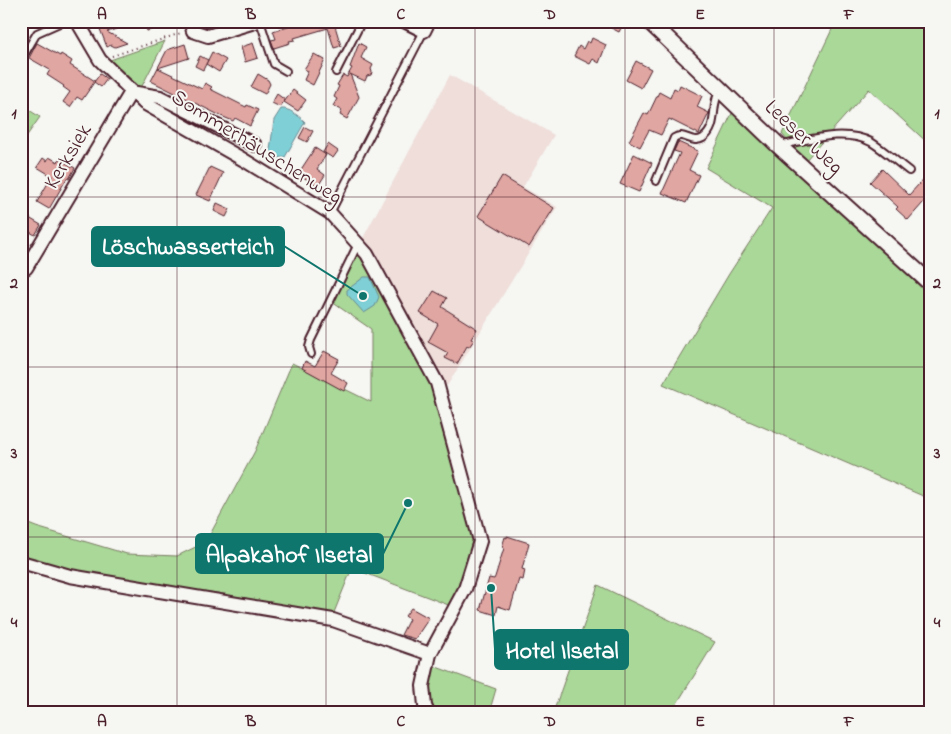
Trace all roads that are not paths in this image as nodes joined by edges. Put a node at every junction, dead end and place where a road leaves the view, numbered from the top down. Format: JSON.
{"nodes":[{"id":1,"x":64,"y":21,"type":"edge"},
{"id":2,"x":77,"y":21,"type":"edge"},
{"id":3,"x":259,"y":21,"type":"edge"},
{"id":4,"x":362,"y":21,"type":"edge"},
{"id":5,"x":404,"y":21,"type":"edge"},
{"id":6,"x":649,"y":21,"type":"edge"},
{"id":7,"x":192,"y":26,"type":"edge"},
{"id":8,"x":426,"y":26,"type":"edge"},
{"id":9,"x":24,"y":55,"type":"dead end"},
{"id":10,"x":286,"y":71,"type":"dead end"},
{"id":11,"x":336,"y":72,"type":"dead end"},
{"id":12,"x":721,"y":89,"type":"junction"},
{"id":13,"x":131,"y":92,"type":"junction"},
{"id":14,"x":255,"y":145,"type":"dead end"},
{"id":15,"x":779,"y":146,"type":"junction"},
{"id":16,"x":909,"y":171,"type":"dead end"},
{"id":17,"x":656,"y":181,"type":"dead end"},
{"id":18,"x":330,"y":213,"type":"junction"},
{"id":19,"x":358,"y":244,"type":"junction"},
{"id":20,"x":26,"y":268,"type":"dead end"},
{"id":21,"x":930,"y":283,"type":"edge"},
{"id":22,"x":311,"y":354,"type":"dead end"},
{"id":23,"x":21,"y":562,"type":"edge"},
{"id":24,"x":430,"y":654,"type":"junction"},
{"id":25,"x":428,"y":713,"type":"edge"}],
"edges":[{"from":1,"to":9,"type":"lane"},
{"from":2,"to":13,"type":"street","name":"Sommerhäuschenweg"},
{"from":3,"to":7,"type":"street"},
{"from":3,"to":10,"type":"lane"},
{"from":4,"to":11,"type":"lane"},
{"from":5,"to":8,"type":"street"},
{"from":6,"to":12,"type":"street","name":"Leeser Weg"},
{"from":8,"to":18,"type":"lane"},
{"from":12,"to":15,"type":"street","name":"Leeser Weg"},
{"from":12,"to":17,"type":"lane"},
{"from":13,"to":14,"type":"street"},
{"from":13,"to":18,"type":"street","name":"Sommerhäuschenweg"},
{"from":13,"to":20,"type":"street","name":"Kerksiek"},
{"from":15,"to":16,"type":"lane"},
{"from":15,"to":21,"type":"street","name":"Leeser Weg"},
{"from":18,"to":19,"type":"street","name":"Sommerhäuschenweg"},
{"from":19,"to":22,"type":"lane"},
{"from":19,"to":24,"type":"street","name":"Sommerhäuschenweg"},
{"from":23,"to":24,"type":"street"},
{"from":24,"to":25,"type":"street","name":"Sommerhäuschenweg"}]}
